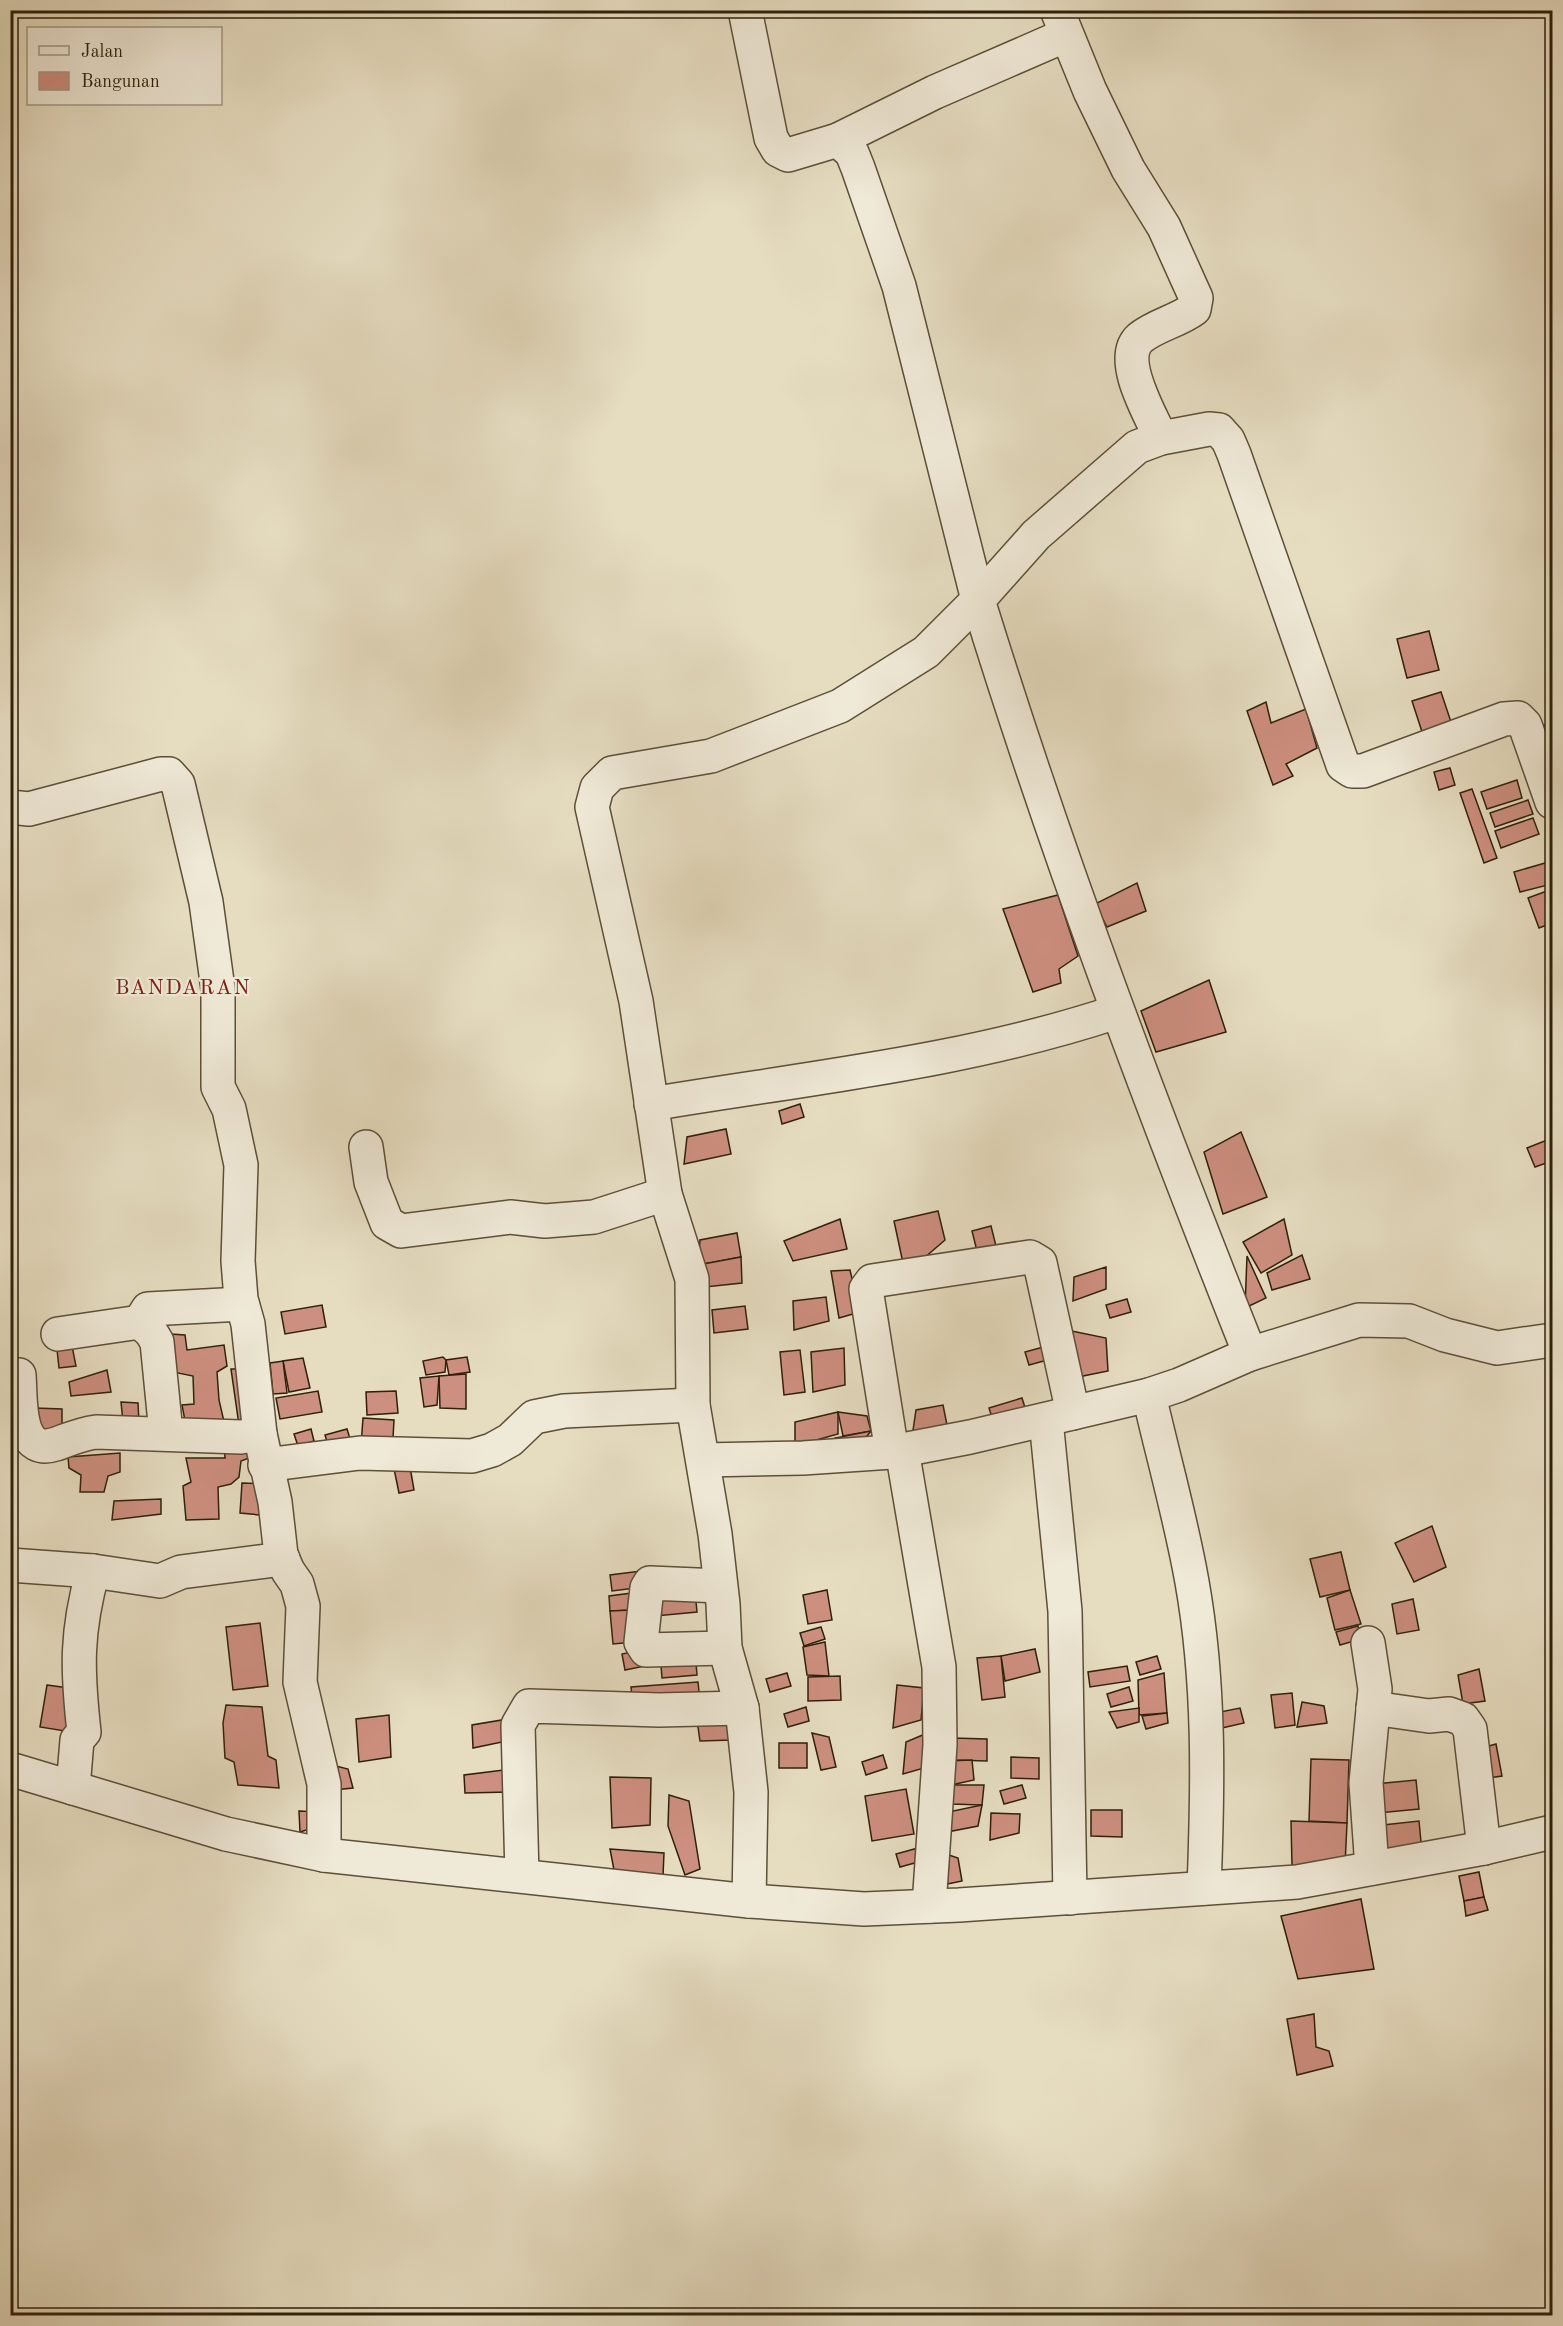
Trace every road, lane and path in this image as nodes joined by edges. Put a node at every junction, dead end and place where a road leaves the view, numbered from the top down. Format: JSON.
{"nodes":[{"id":1,"x":745,"y":10,"type":"edge"},
{"id":2,"x":1061,"y":23,"type":"edge"},
{"id":3,"x":838,"y":140,"type":"junction"},
{"id":4,"x":1161,"y":438,"type":"junction"},
{"id":5,"x":978,"y":600,"type":"junction"},
{"id":6,"x":1552,"y":802,"type":"edge"},
{"id":7,"x":10,"y":807,"type":"edge"},
{"id":8,"x":1116,"y":1012,"type":"junction"},
{"id":9,"x":651,"y":1104,"type":"junction"},
{"id":10,"x":366,"y":1147,"type":"dead end"},
{"id":11,"x":665,"y":1194,"type":"junction"},
{"id":12,"x":242,"y":1304,"type":"junction"},
{"id":13,"x":140,"y":1322,"type":"junction"},
{"id":14,"x":58,"y":1334,"type":"dead end"},
{"id":15,"x":1552,"y":1340,"type":"edge"},
{"id":16,"x":1250,"y":1354,"type":"junction"},
{"id":17,"x":19,"y":1375,"type":"dead end"},
{"id":18,"x":1149,"y":1395,"type":"junction"},
{"id":19,"x":693,"y":1405,"type":"junction"},
{"id":20,"x":1059,"y":1417,"type":"junction"},
{"id":21,"x":166,"y":1433,"type":"junction"},
{"id":22,"x":262,"y":1449,"type":"junction"},
{"id":23,"x":897,"y":1451,"type":"junction"},
{"id":24,"x":703,"y":1460,"type":"junction"},
{"id":25,"x":283,"y":1559,"type":"junction"},
{"id":26,"x":10,"y":1565,"type":"edge"},
{"id":27,"x":93,"y":1570,"type":"junction"},
{"id":28,"x":720,"y":1586,"type":"junction"},
{"id":29,"x":1368,"y":1643,"type":"dead end"},
{"id":30,"x":725,"y":1648,"type":"junction"},
{"id":31,"x":742,"y":1708,"type":"junction"},
{"id":32,"x":1373,"y":1708,"type":"junction"},
{"id":33,"x":10,"y":1769,"type":"edge"},
{"id":34,"x":73,"y":1788,"type":"junction"},
{"id":35,"x":1550,"y":1840,"type":"edge"},
{"id":36,"x":1484,"y":1848,"type":"junction"},
{"id":37,"x":324,"y":1855,"type":"junction"},
{"id":38,"x":1372,"y":1868,"type":"junction"},
{"id":39,"x":522,"y":1875,"type":"junction"},
{"id":40,"x":1204,"y":1888,"type":"junction"},
{"id":41,"x":1070,"y":1898,"type":"junction"},
{"id":42,"x":749,"y":1901,"type":"junction"},
{"id":43,"x":929,"y":1906,"type":"junction"}],
"edges":[{"from":1,"to":3,"type":"street"},
{"from":2,"to":3,"type":"street"},
{"from":2,"to":4,"type":"street"},
{"from":3,"to":5,"type":"street"},
{"from":4,"to":5,"type":"street"},
{"from":4,"to":6,"type":"street"},
{"from":5,"to":8,"type":"street"},
{"from":5,"to":9,"type":"street"},
{"from":7,"to":12,"type":"street"},
{"from":8,"to":9,"type":"street"},
{"from":8,"to":16,"type":"street"},
{"from":9,"to":11,"type":"street"},
{"from":10,"to":11,"type":"street"},
{"from":11,"to":19,"type":"street"},
{"from":12,"to":13,"type":"street"},
{"from":12,"to":22,"type":"street"},
{"from":13,"to":14,"type":"street"},
{"from":13,"to":21,"type":"street"},
{"from":15,"to":16,"type":"street"},
{"from":16,"to":18,"type":"street"},
{"from":17,"to":21,"type":"street"},
{"from":18,"to":20,"type":"street"},
{"from":18,"to":40,"type":"street"},
{"from":19,"to":22,"type":"street"},
{"from":19,"to":24,"type":"street"},
{"from":20,"to":23,"type":"street"},
{"from":20,"to":23,"type":"street"},
{"from":20,"to":41,"type":"street"},
{"from":21,"to":22,"type":"street"},
{"from":22,"to":25,"type":"street"},
{"from":23,"to":24,"type":"street"},
{"from":23,"to":43,"type":"street"},
{"from":24,"to":28,"type":"street"},
{"from":25,"to":27,"type":"street"},
{"from":25,"to":37,"type":"street"},
{"from":26,"to":27,"type":"street"},
{"from":27,"to":34,"type":"street"},
{"from":28,"to":30,"type":"street"},
{"from":28,"to":30,"type":"street"},
{"from":29,"to":32,"type":"street"},
{"from":30,"to":31,"type":"street"},
{"from":31,"to":39,"type":"street"},
{"from":31,"to":42,"type":"street"},
{"from":32,"to":36,"type":"street"},
{"from":32,"to":38,"type":"street"},
{"from":33,"to":34,"type":"street"},
{"from":34,"to":37,"type":"street"},
{"from":35,"to":36,"type":"street"},
{"from":36,"to":38,"type":"street"},
{"from":37,"to":39,"type":"street"},
{"from":38,"to":40,"type":"street"},
{"from":39,"to":42,"type":"street"},
{"from":40,"to":41,"type":"street"},
{"from":41,"to":43,"type":"street"},
{"from":42,"to":43,"type":"street"}]}
